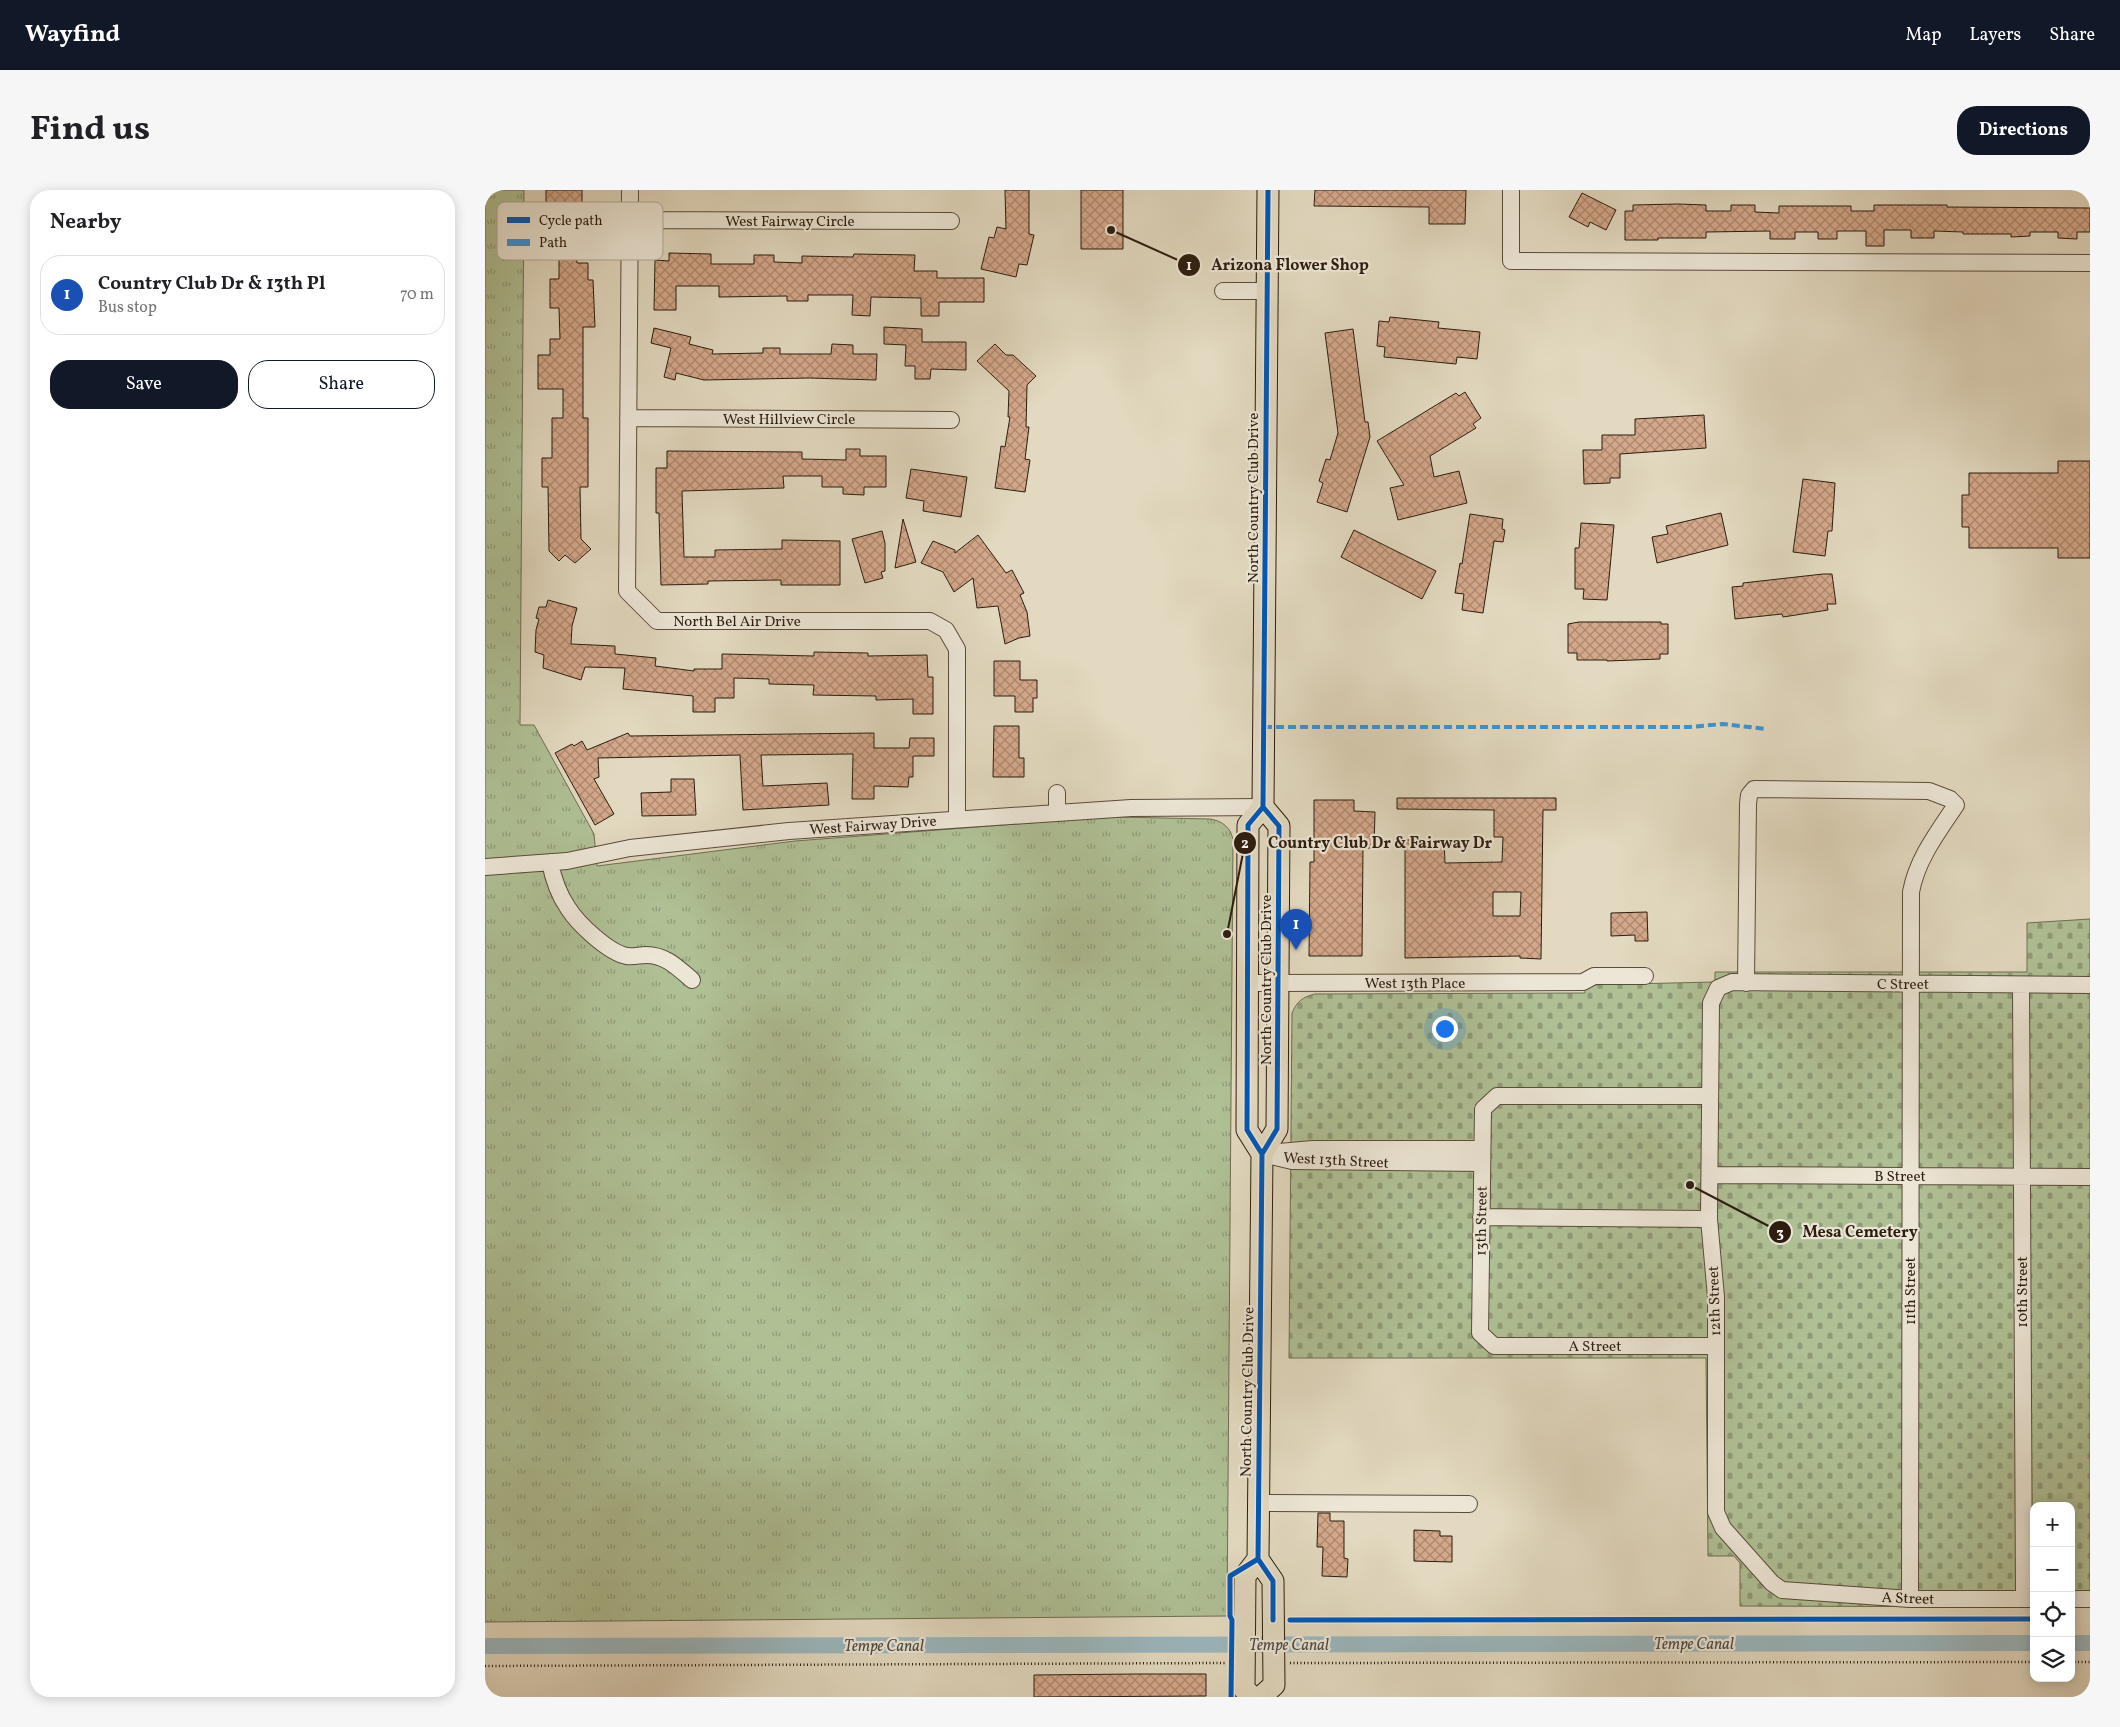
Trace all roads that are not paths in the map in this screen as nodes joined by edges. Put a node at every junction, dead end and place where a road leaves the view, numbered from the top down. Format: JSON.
{"nodes":[{"id":1,"x":1268,"y":190,"type":"edge"},
{"id":2,"x":1511,"y":190,"type":"edge"},
{"id":3,"x":663,"y":220,"type":"edge"},
{"id":4,"x":951,"y":221,"type":"dead end"},
{"id":5,"x":630,"y":260,"type":"edge"},
{"id":6,"x":2090,"y":263,"type":"edge"},
{"id":7,"x":1267,"y":290,"type":"junction"},
{"id":8,"x":1223,"y":291,"type":"dead end"},
{"id":9,"x":628,"y":418,"type":"junction"},
{"id":10,"x":951,"y":420,"type":"dead end"},
{"id":11,"x":1057,"y":793,"type":"dead end"},
{"id":12,"x":1263,"y":807,"type":"junction"},
{"id":13,"x":1057,"y":812,"type":"junction"},
{"id":14,"x":957,"y":819,"type":"junction"},
{"id":15,"x":550,"y":862,"type":"junction"},
{"id":16,"x":485,"y":867,"type":"edge"},
{"id":17,"x":1645,"y":976,"type":"dead end"},
{"id":18,"x":692,"y":980,"type":"dead end"},
{"id":19,"x":1278,"y":983,"type":"junction"},
{"id":20,"x":1746,"y":983,"type":"junction"},
{"id":21,"x":1247,"y":984,"type":"junction"},
{"id":22,"x":1909,"y":984,"type":"junction"},
{"id":23,"x":2021,"y":985,"type":"junction"},
{"id":24,"x":2090,"y":985,"type":"edge"},
{"id":25,"x":1718,"y":988,"type":"joint"},
{"id":26,"x":1711,"y":1096,"type":"junction"},
{"id":27,"x":1262,"y":1154,"type":"junction"},
{"id":28,"x":1482,"y":1156,"type":"junction"},
{"id":29,"x":1710,"y":1175,"type":"junction"},
{"id":30,"x":1909,"y":1176,"type":"junction"},
{"id":31,"x":2022,"y":1176,"type":"junction"},
{"id":32,"x":2090,"y":1177,"type":"edge"},
{"id":33,"x":1481,"y":1217,"type":"junction"},
{"id":34,"x":1709,"y":1219,"type":"junction"},
{"id":35,"x":1480,"y":1333,"type":"joint"},
{"id":36,"x":1716,"y":1346,"type":"junction"},
{"id":37,"x":1258,"y":1503,"type":"junction"},
{"id":38,"x":1469,"y":1504,"type":"dead end"},
{"id":39,"x":1257,"y":1559,"type":"junction"},
{"id":40,"x":1782,"y":1590,"type":"joint"},
{"id":41,"x":1910,"y":1599,"type":"junction"},
{"id":42,"x":2029,"y":1599,"type":"edge"},
{"id":43,"x":2075,"y":1599,"type":"edge"},
{"id":44,"x":2090,"y":1599,"type":"edge"},
{"id":45,"x":1253,"y":1697,"type":"edge"},
{"id":46,"x":1261,"y":1697,"type":"edge"}],
"edges":[{"from":1,"to":7,"type":"main road","name":"North Country Club Drive"},
{"from":2,"to":6,"type":"street"},
{"from":3,"to":4,"type":"street","name":"West Fairway Circle"},
{"from":5,"to":9,"type":"street","name":"North Bel Air Drive"},
{"from":7,"to":8,"type":"street"},
{"from":7,"to":12,"type":"main road","name":"North Country Club Drive"},
{"from":9,"to":10,"type":"street","name":"West Hillview Circle"},
{"from":9,"to":14,"type":"street","name":"North Bel Air Drive"},
{"from":11,"to":13,"type":"street"},
{"from":12,"to":13,"type":"street","name":"West Fairway Drive"},
{"from":12,"to":19,"type":"main road","name":"North Country Club Drive"},
{"from":12,"to":21,"type":"main road","name":"North Country Club Drive"},
{"from":13,"to":14,"type":"street","name":"West Fairway Drive"},
{"from":14,"to":15,"type":"street","name":"West Fairway Drive"},
{"from":15,"to":16,"type":"street","name":"West Fairway Drive"},
{"from":15,"to":18,"type":"street"},
{"from":17,"to":19,"type":"street","name":"West 13th Place"},
{"from":19,"to":21,"type":"street","name":"West 13th Place"},
{"from":19,"to":27,"type":"main road","name":"North Country Club Drive"},
{"from":20,"to":22,"type":"street","name":"C Street"},
{"from":20,"to":22,"type":"street","name":"11th Street"},
{"from":20,"to":25,"type":"street","name":"C Street"},
{"from":21,"to":27,"type":"main road","name":"North Country Club Drive"},
{"from":22,"to":23,"type":"street","name":"C Street"},
{"from":22,"to":30,"type":"street","name":"11th Street"},
{"from":23,"to":24,"type":"street","name":"C Street"},
{"from":23,"to":31,"type":"street","name":"10th Street"},
{"from":25,"to":26,"type":"street","name":"12th Street"},
{"from":26,"to":28,"type":"street","name":"13th Street"},
{"from":26,"to":29,"type":"street","name":"12th Street"},
{"from":27,"to":28,"type":"street","name":"West 13th Street"},
{"from":27,"to":37,"type":"main road","name":"North Country Club Drive"},
{"from":28,"to":33,"type":"street","name":"13th Street"},
{"from":29,"to":30,"type":"street","name":"B Street"},
{"from":29,"to":34,"type":"street","name":"12th Street"},
{"from":30,"to":31,"type":"street","name":"B Street"},
{"from":30,"to":41,"type":"street","name":"11th Street"},
{"from":31,"to":32,"type":"street","name":"B Street"},
{"from":31,"to":42,"type":"street","name":"10th Street"},
{"from":33,"to":34,"type":"street"},
{"from":33,"to":35,"type":"street","name":"13th Street"},
{"from":34,"to":36,"type":"street","name":"12th Street"},
{"from":35,"to":36,"type":"street","name":"A Street"},
{"from":36,"to":40,"type":"street","name":"12th Street"},
{"from":37,"to":38,"type":"street"},
{"from":37,"to":39,"type":"main road","name":"North Country Club Drive"},
{"from":39,"to":45,"type":"main road","name":"North Country Club Drive"},
{"from":39,"to":46,"type":"main road"},
{"from":40,"to":41,"type":"street","name":"A Street"},
{"from":41,"to":42,"type":"street","name":"A Street"},
{"from":43,"to":44,"type":"street"}]}
